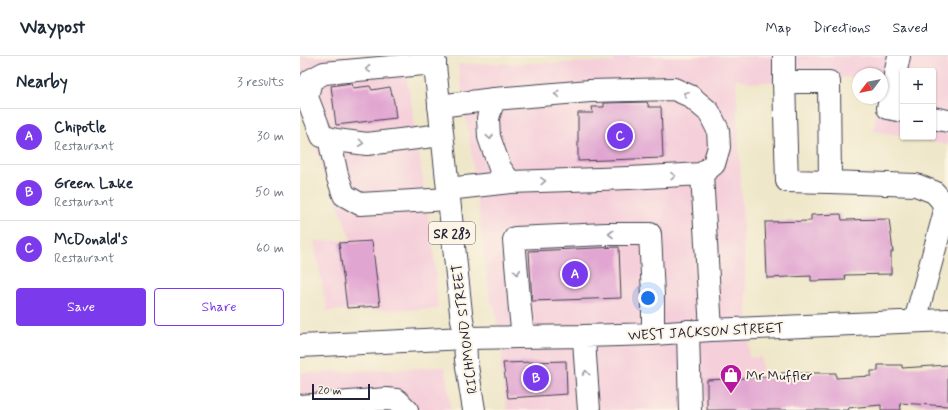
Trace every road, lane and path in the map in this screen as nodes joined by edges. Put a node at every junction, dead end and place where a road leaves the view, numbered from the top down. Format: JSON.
{"nodes":[{"id":1,"x":784,"y":56,"type":"edge"},
{"id":2,"x":899,"y":56,"type":"edge"},
{"id":3,"x":434,"y":59,"type":"edge"},
{"id":4,"x":784,"y":82,"type":"junction"},
{"id":5,"x":494,"y":99,"type":"junction"},
{"id":6,"x":439,"y":106,"type":"junction"},
{"id":7,"x":900,"y":110,"type":"edge"},
{"id":8,"x":936,"y":119,"type":"edge"},
{"id":9,"x":948,"y":121,"type":"edge"},
{"id":10,"x":442,"y":135,"type":"junction"},
{"id":11,"x":328,"y":138,"type":"junction"},
{"id":12,"x":702,"y":174,"type":"junction"},
{"id":13,"x":510,"y":182,"type":"junction"},
{"id":14,"x":830,"y":182,"type":"junction"},
{"id":15,"x":448,"y":194,"type":"junction"},
{"id":16,"x":948,"y":320,"type":"edge"},
{"id":17,"x":915,"y":321,"type":"junction"},
{"id":18,"x":711,"y":330,"type":"junction"},
{"id":19,"x":688,"y":331,"type":"junction"},
{"id":20,"x":653,"y":334,"type":"junction"},
{"id":21,"x":584,"y":336,"type":"junction"},
{"id":22,"x":523,"y":337,"type":"junction"},
{"id":23,"x":464,"y":338,"type":"junction"},
{"id":24,"x":300,"y":346,"type":"edge"},
{"id":25,"x":300,"y":406,"type":"edge"},
{"id":26,"x":407,"y":410,"type":"edge"},
{"id":27,"x":474,"y":410,"type":"edge"},
{"id":28,"x":589,"y":410,"type":"edge"},
{"id":29,"x":690,"y":410,"type":"edge"}],
"edges":[{"from":1,"to":4,"type":"street"},
{"from":2,"to":7,"type":"street"},
{"from":3,"to":6,"type":"street","name":"RICHMOND STREET","number":"SR 283"},
{"from":3,"to":11,"type":"street","one_way":true},
{"from":4,"to":14,"type":"street"},
{"from":4,"to":14,"type":"street"},
{"from":5,"to":6,"type":"street"},
{"from":12,"to":5,"type":"street","one_way":true},
{"from":5,"to":13,"type":"street","one_way":true},
{"from":6,"to":10,"type":"street","name":"RICHMOND STREET","number":"SR 283"},
{"from":8,"to":9,"type":"street"},
{"from":11,"to":10,"type":"street","one_way":true},
{"from":10,"to":15,"type":"street","name":"RICHMOND STREET","number":"SR 283"},
{"from":11,"to":15,"type":"street"},
{"from":13,"to":12,"type":"street","one_way":true},
{"from":12,"to":18,"type":"street"},
{"from":13,"to":15,"type":"street"},
{"from":14,"to":17,"type":"street"},
{"from":15,"to":23,"type":"street","name":"RICHMOND STREET","number":"SR 283"},
{"from":16,"to":17,"type":"street","name":"WEST JACKSON STREET"},
{"from":17,"to":18,"type":"street","name":"WEST JACKSON STREET"},
{"from":18,"to":19,"type":"street","name":"WEST JACKSON STREET"},
{"from":19,"to":20,"type":"street","name":"WEST JACKSON STREET"},
{"from":19,"to":29,"type":"street"},
{"from":20,"to":21,"type":"street","name":"WEST JACKSON STREET"},
{"from":20,"to":22,"type":"street","one_way":true},
{"from":21,"to":22,"type":"street","name":"WEST JACKSON STREET"},
{"from":28,"to":21,"type":"street","one_way":true},
{"from":22,"to":23,"type":"street","name":"WEST JACKSON STREET"},
{"from":23,"to":24,"type":"street","name":"WEST JACKSON STREET"},
{"from":23,"to":27,"type":"street","name":"RICHMOND STREET","number":"SR 283"},
{"from":25,"to":26,"type":"street"}]}
